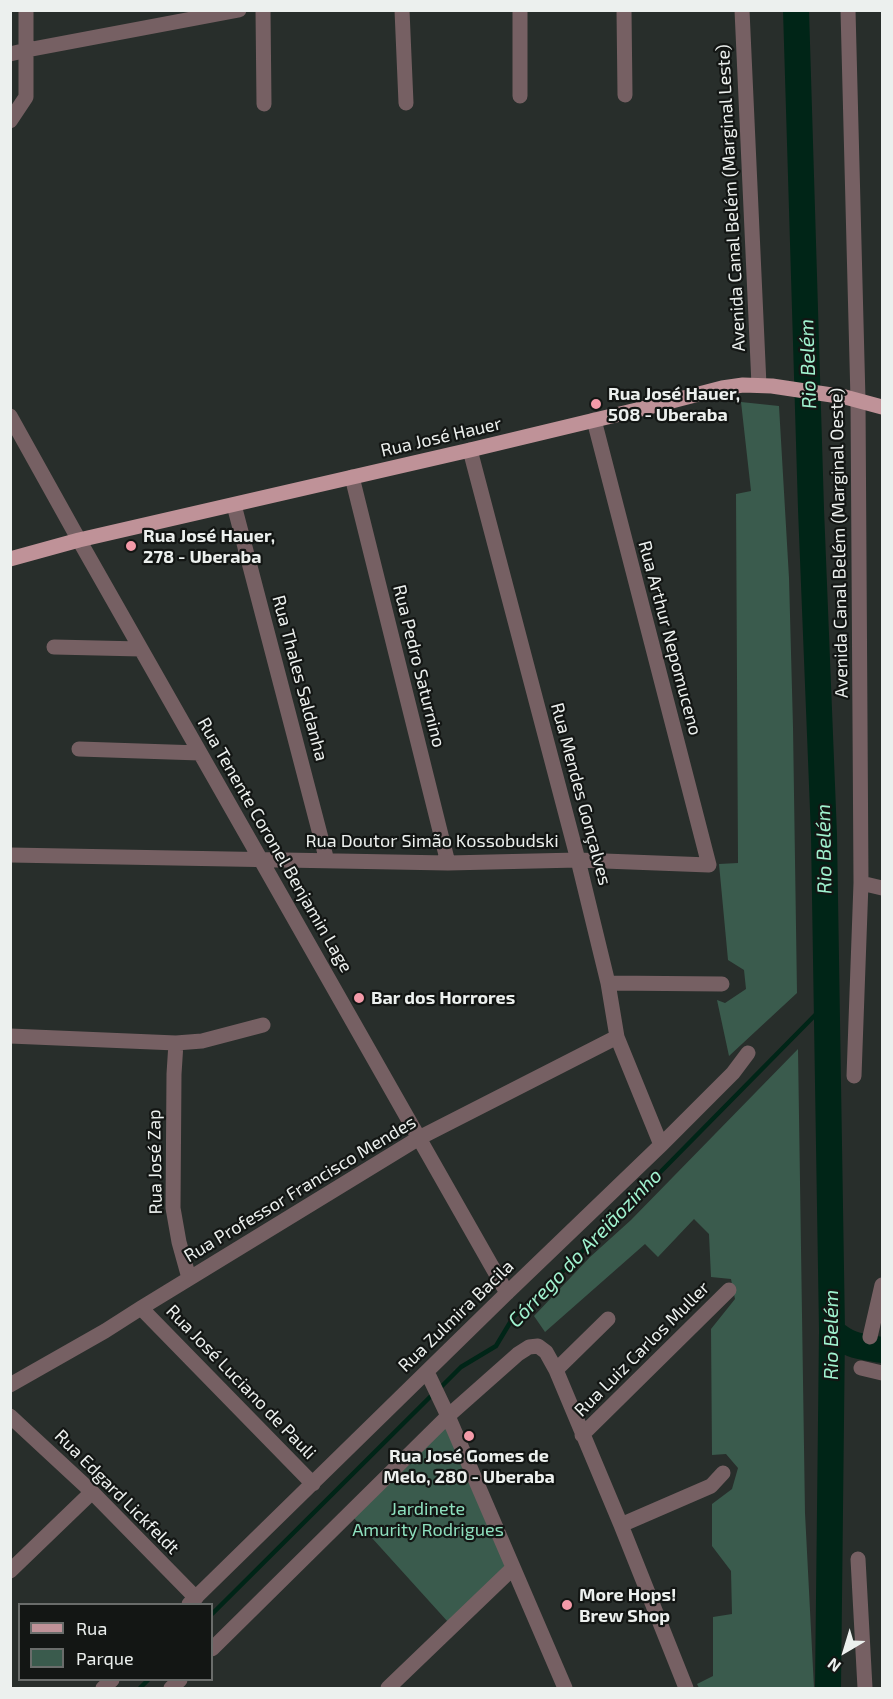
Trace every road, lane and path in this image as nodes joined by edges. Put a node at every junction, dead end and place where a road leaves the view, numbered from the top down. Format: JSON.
{"nodes":[{"id":1,"x":26,"y":10,"type":"edge"},
{"id":2,"x":239,"y":10,"type":"edge"},
{"id":3,"x":263,"y":10,"type":"edge"},
{"id":4,"x":402,"y":10,"type":"edge"},
{"id":5,"x":520,"y":10,"type":"edge"},
{"id":6,"x":624,"y":10,"type":"edge"},
{"id":7,"x":742,"y":10,"type":"edge"},
{"id":8,"x":848,"y":10,"type":"edge"},
{"id":9,"x":27,"y":50,"type":"junction"},
{"id":10,"x":10,"y":54,"type":"edge"},
{"id":11,"x":625,"y":95,"type":"dead end"},
{"id":12,"x":520,"y":96,"type":"dead end"},
{"id":13,"x":406,"y":103,"type":"dead end"},
{"id":14,"x":264,"y":104,"type":"dead end"},
{"id":15,"x":10,"y":121,"type":"edge"},
{"id":16,"x":766,"y":385,"type":"junction"},
{"id":17,"x":851,"y":399,"type":"junction"},
{"id":18,"x":882,"y":407,"type":"edge"},
{"id":19,"x":10,"y":416,"type":"edge"},
{"id":20,"x":594,"y":420,"type":"junction"},
{"id":21,"x":470,"y":450,"type":"junction"},
{"id":22,"x":352,"y":477,"type":"junction"},
{"id":23,"x":234,"y":505,"type":"junction"},
{"id":24,"x":79,"y":540,"type":"junction"},
{"id":25,"x":10,"y":559,"type":"edge"},
{"id":26,"x":54,"y":647,"type":"dead end"},
{"id":27,"x":141,"y":649,"type":"junction"},
{"id":28,"x":79,"y":749,"type":"dead end"},
{"id":29,"x":200,"y":753,"type":"junction"},
{"id":30,"x":10,"y":855,"type":"edge"},
{"id":31,"x":261,"y":860,"type":"junction"},
{"id":32,"x":578,"y":860,"type":"junction"},
{"id":33,"x":327,"y":861,"type":"junction"},
{"id":34,"x":448,"y":863,"type":"junction"},
{"id":35,"x":709,"y":865,"type":"joint"},
{"id":36,"x":861,"y":883,"type":"junction"},
{"id":37,"x":882,"y":888,"type":"edge"},
{"id":38,"x":608,"y":983,"type":"junction"},
{"id":39,"x":722,"y":984,"type":"dead end"},
{"id":40,"x":263,"y":1025,"type":"dead end"},
{"id":41,"x":10,"y":1036,"type":"edge"},
{"id":42,"x":617,"y":1037,"type":"junction"},
{"id":43,"x":176,"y":1043,"type":"junction"},
{"id":44,"x":748,"y":1053,"type":"dead end"},
{"id":45,"x":854,"y":1076,"type":"dead end"},
{"id":46,"x":419,"y":1138,"type":"junction"},
{"id":47,"x":661,"y":1145,"type":"junction"},
{"id":48,"x":189,"y":1278,"type":"junction"},
{"id":49,"x":882,"y":1285,"type":"edge"},
{"id":50,"x":729,"y":1290,"type":"dead end"},
{"id":51,"x":507,"y":1293,"type":"junction"},
{"id":52,"x":141,"y":1308,"type":"junction"},
{"id":53,"x":608,"y":1319,"type":"dead end"},
{"id":54,"x":870,"y":1337,"type":"dead end"},
{"id":55,"x":861,"y":1368,"type":"dead end"},
{"id":56,"x":556,"y":1370,"type":"junction"},
{"id":57,"x":427,"y":1372,"type":"junction"},
{"id":58,"x":882,"y":1373,"type":"edge"},
{"id":59,"x":10,"y":1385,"type":"edge"},
{"id":60,"x":10,"y":1416,"type":"edge"},
{"id":61,"x":448,"y":1416,"type":"junction"},
{"id":62,"x":582,"y":1435,"type":"junction"},
{"id":63,"x":723,"y":1473,"type":"dead end"},
{"id":64,"x":313,"y":1484,"type":"junction"},
{"id":65,"x":92,"y":1492,"type":"junction"},
{"id":66,"x":621,"y":1525,"type":"junction"},
{"id":67,"x":858,"y":1559,"type":"dead end"},
{"id":68,"x":513,"y":1568,"type":"junction"},
{"id":69,"x":10,"y":1571,"type":"edge"},
{"id":70,"x":192,"y":1601,"type":"edge"},
{"id":71,"x":213,"y":1647,"type":"edge"},
{"id":72,"x":392,"y":1687,"type":"edge"},
{"id":73,"x":565,"y":1689,"type":"edge"},
{"id":74,"x":686,"y":1689,"type":"edge"},
{"id":75,"x":865,"y":1689,"type":"edge"}],
"edges":[{"from":1,"to":9,"type":"street"},
{"from":2,"to":9,"type":"street"},
{"from":3,"to":14,"type":"street"},
{"from":4,"to":13,"type":"street"},
{"from":5,"to":12,"type":"street"},
{"from":6,"to":11,"type":"street"},
{"from":7,"to":16,"type":"street","name":"Avenida Canal Belém (Marginal Leste)"},
{"from":8,"to":17,"type":"street","name":"Avenida Canal Belém (Marginal Oeste)"},
{"from":9,"to":10,"type":"street"},
{"from":9,"to":15,"type":"street"},
{"from":16,"to":17,"type":"main road","name":"Rua José Hauer"},
{"from":16,"to":20,"type":"main road","name":"Rua José Hauer"},
{"from":17,"to":18,"type":"main road","name":"Rua José Hauer"},
{"from":17,"to":36,"type":"street","name":"Avenida Canal Belém (Marginal Oeste)"},
{"from":19,"to":24,"type":"street","name":"Rua Tenente Coronel Benjamin Lage"},
{"from":20,"to":21,"type":"main road","name":"Rua José Hauer"},
{"from":20,"to":35,"type":"street","name":"Rua Arthur Nepomuceno"},
{"from":21,"to":22,"type":"main road","name":"Rua José Hauer"},
{"from":21,"to":32,"type":"street","name":"Rua Mendes Gonçalves"},
{"from":22,"to":23,"type":"main road","name":"Rua José Hauer"},
{"from":22,"to":34,"type":"street","name":"Rua Pedro Saturnino"},
{"from":23,"to":24,"type":"main road","name":"Rua José Hauer"},
{"from":23,"to":33,"type":"street","name":"Rua Thales Saldanha"},
{"from":24,"to":25,"type":"main road","name":"Rua José Hauer"},
{"from":24,"to":27,"type":"street","name":"Rua Tenente Coronel Benjamin Lage"},
{"from":26,"to":27,"type":"street"},
{"from":27,"to":29,"type":"street","name":"Rua Tenente Coronel Benjamin Lage"},
{"from":28,"to":29,"type":"street"},
{"from":29,"to":31,"type":"street","name":"Rua Tenente Coronel Benjamin Lage"},
{"from":30,"to":31,"type":"street","name":"Rua Doutor Simão Kossobudski"},
{"from":31,"to":33,"type":"street","name":"Rua Doutor Simão Kossobudski"},
{"from":31,"to":46,"type":"street","name":"Rua Tenente Coronel Benjamin Lage"},
{"from":32,"to":34,"type":"street","name":"Rua Doutor Simão Kossobudski"},
{"from":32,"to":35,"type":"street","name":"Rua Doutor Simão Kossobudski"},
{"from":32,"to":38,"type":"street","name":"Rua Mendes Gonçalves"},
{"from":33,"to":34,"type":"street","name":"Rua Doutor Simão Kossobudski"},
{"from":36,"to":37,"type":"street"},
{"from":36,"to":45,"type":"street","name":"Avenida Canal Belém (Marginal Oeste)"},
{"from":38,"to":39,"type":"street"},
{"from":38,"to":42,"type":"street","name":"Rua Mendes Gonçalves"},
{"from":40,"to":43,"type":"street"},
{"from":41,"to":43,"type":"street"},
{"from":42,"to":46,"type":"street","name":"Rua Professor Francisco Mendes"},
{"from":42,"to":47,"type":"street","name":"Rua Mendes Gonçalves"},
{"from":43,"to":48,"type":"street","name":"Rua José Zap"},
{"from":44,"to":47,"type":"street","name":"Rua Zulmira Bacila"},
{"from":46,"to":48,"type":"street","name":"Rua Professor Francisco Mendes"},
{"from":46,"to":51,"type":"street","name":"Rua Tenente Coronel Benjamin Lage"},
{"from":47,"to":51,"type":"street","name":"Rua Zulmira Bacila"},
{"from":48,"to":52,"type":"street","name":"Rua Professor Francisco Mendes"},
{"from":49,"to":54,"type":"street"},
{"from":50,"to":62,"type":"street","name":"Rua Luiz Carlos Muller"},
{"from":51,"to":57,"type":"street","name":"Rua Zulmira Bacila"},
{"from":52,"to":59,"type":"street","name":"Rua Professor Francisco Mendes"},
{"from":52,"to":64,"type":"street","name":"Rua José Luciano de Pauli"},
{"from":53,"to":56,"type":"street"},
{"from":55,"to":58,"type":"street"},
{"from":56,"to":61,"type":"street"},
{"from":56,"to":62,"type":"street"},
{"from":57,"to":61,"type":"street"},
{"from":57,"to":64,"type":"street","name":"Rua Zulmira Bacila"},
{"from":60,"to":65,"type":"street","name":"Rua Edgard Lickfeldt"},
{"from":61,"to":68,"type":"street"},
{"from":61,"to":71,"type":"street"},
{"from":62,"to":66,"type":"street"},
{"from":63,"to":66,"type":"street"},
{"from":64,"to":70,"type":"street","name":"Rua Zulmira Bacila"},
{"from":65,"to":69,"type":"street"},
{"from":65,"to":70,"type":"street","name":"Rua Edgard Lickfeldt"},
{"from":66,"to":74,"type":"street"},
{"from":67,"to":75,"type":"street"},
{"from":68,"to":72,"type":"street"},
{"from":68,"to":73,"type":"street"}]}
